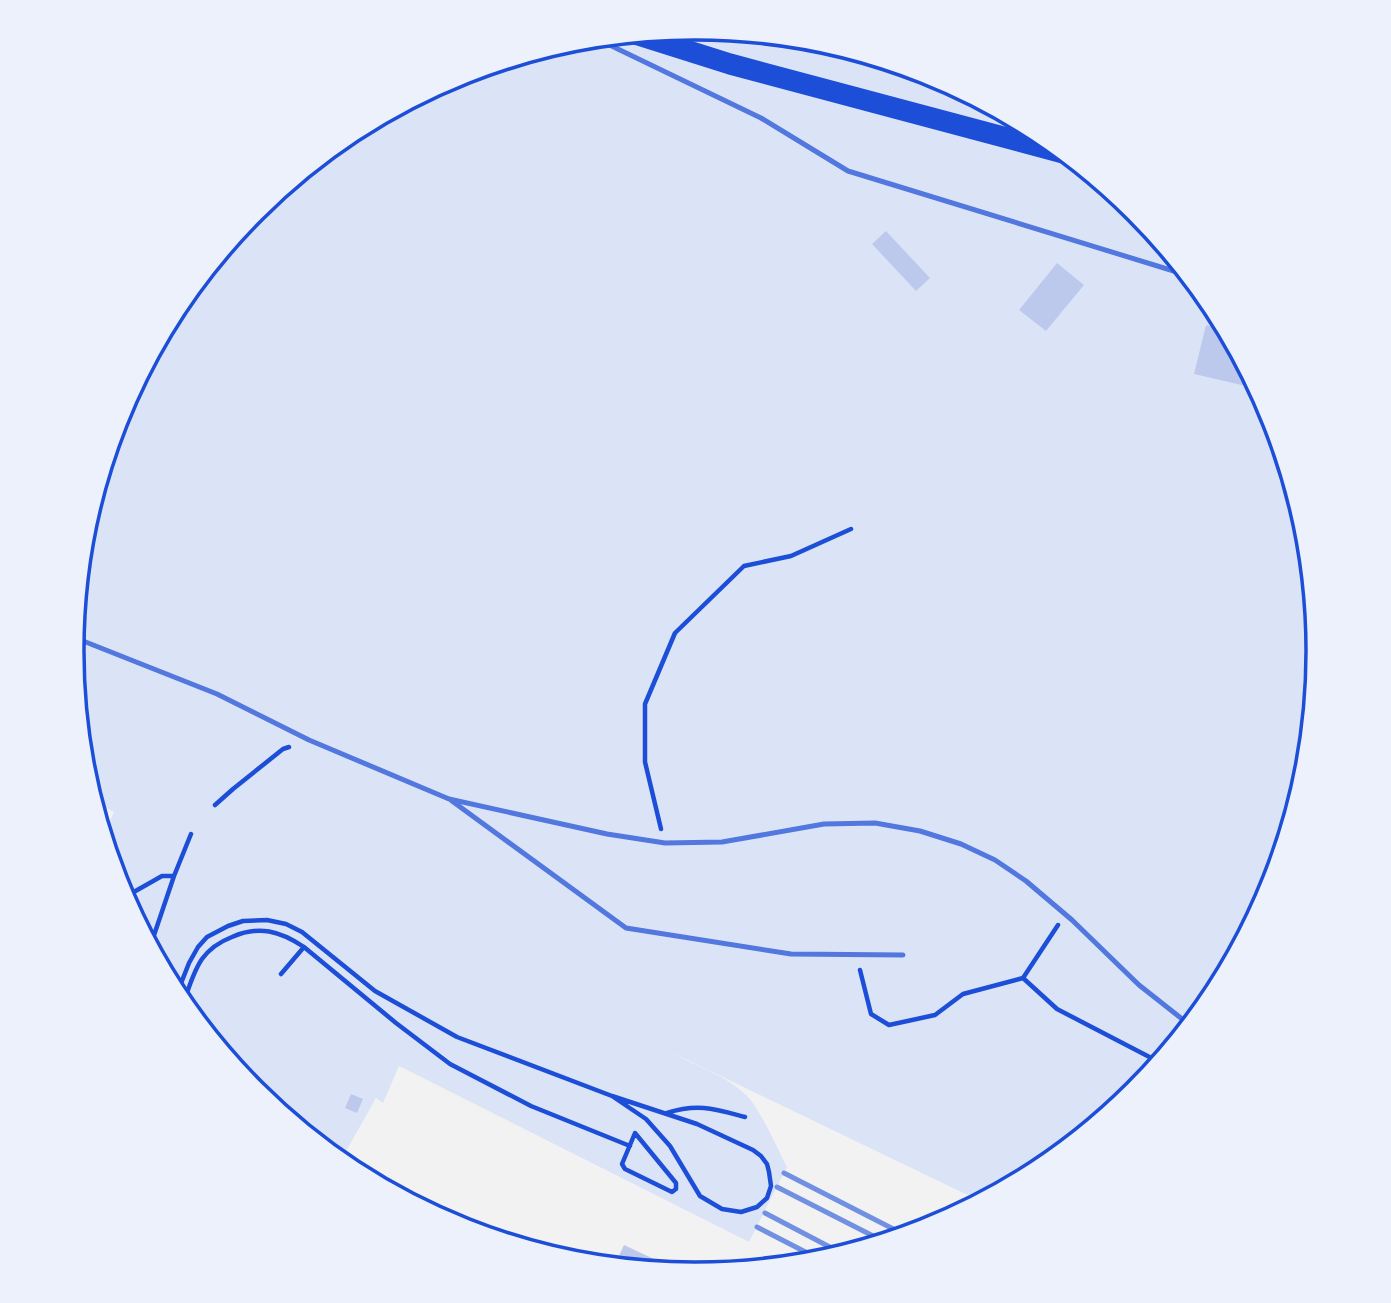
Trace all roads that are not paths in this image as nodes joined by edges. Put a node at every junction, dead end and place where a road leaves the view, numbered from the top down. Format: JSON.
{"nodes":[{"id":1,"x":660,"y":42,"type":"edge"},
{"id":2,"x":611,"y":46,"type":"edge"},
{"id":3,"x":1040,"y":147,"type":"edge"},
{"id":4,"x":1174,"y":271,"type":"edge"},
{"id":5,"x":84,"y":642,"type":"edge"},
{"id":6,"x":449,"y":799,"type":"junction"},
{"id":7,"x":903,"y":956,"type":"dead end"},
{"id":8,"x":1183,"y":1020,"type":"edge"}],
"edges":[{"from":1,"to":3,"type":"highway"},
{"from":2,"to":4,"type":"lane"},
{"from":5,"to":6,"type":"lane"},
{"from":6,"to":7,"type":"lane"},
{"from":6,"to":8,"type":"lane"}]}
